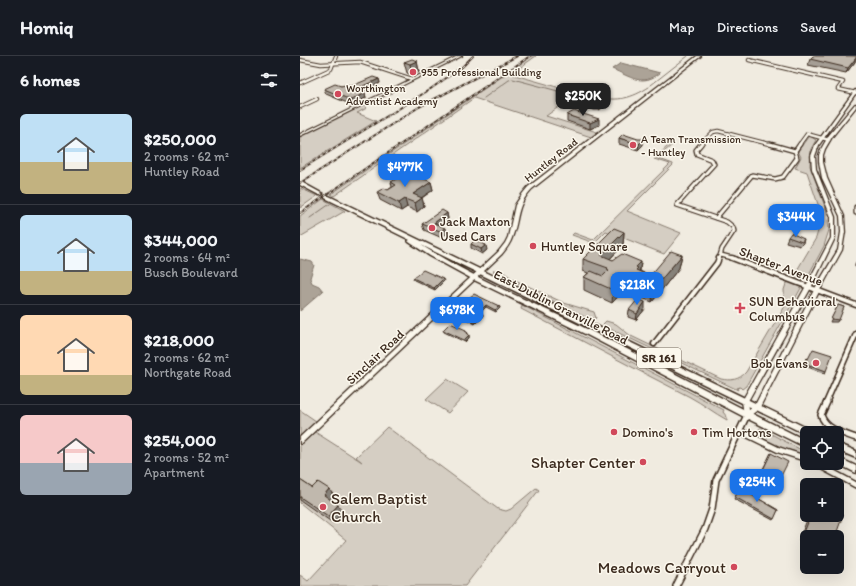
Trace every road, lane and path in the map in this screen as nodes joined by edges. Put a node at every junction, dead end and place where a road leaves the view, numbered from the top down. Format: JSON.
{"nodes":[{"id":1,"x":336,"y":56,"type":"edge"},
{"id":2,"x":459,"y":56,"type":"edge"},
{"id":3,"x":699,"y":56,"type":"edge"},
{"id":4,"x":300,"y":60,"type":"edge"},
{"id":5,"x":749,"y":60,"type":"dead end"},
{"id":6,"x":335,"y":63,"type":"junction"},
{"id":7,"x":412,"y":80,"type":"junction"},
{"id":8,"x":300,"y":83,"type":"edge"},
{"id":9,"x":855,"y":92,"type":"edge"},
{"id":10,"x":317,"y":99,"type":"dead end"},
{"id":11,"x":856,"y":105,"type":"edge"},
{"id":12,"x":300,"y":107,"type":"edge"},
{"id":13,"x":300,"y":135,"type":"edge"},
{"id":14,"x":821,"y":138,"type":"junction"},
{"id":15,"x":829,"y":140,"type":"junction"},
{"id":16,"x":796,"y":151,"type":"junction"},
{"id":17,"x":301,"y":184,"type":"edge"},
{"id":18,"x":320,"y":194,"type":"dead end"},
{"id":19,"x":327,"y":197,"type":"dead end"},
{"id":20,"x":856,"y":207,"type":"edge"},
{"id":21,"x":856,"y":213,"type":"edge"},
{"id":22,"x":716,"y":218,"type":"junction"},
{"id":23,"x":393,"y":230,"type":"junction"},
{"id":24,"x":721,"y":255,"type":"junction"},
{"id":25,"x":482,"y":271,"type":"junction"},
{"id":26,"x":476,"y":278,"type":"junction"},
{"id":27,"x":808,"y":286,"type":"junction"},
{"id":28,"x":817,"y":290,"type":"junction"},
{"id":29,"x":856,"y":305,"type":"edge"},
{"id":30,"x":856,"y":334,"type":"edge"},
{"id":31,"x":654,"y":344,"type":"dead end"},
{"id":32,"x":745,"y":402,"type":"junction"},
{"id":33,"x":757,"y":407,"type":"junction"},
{"id":34,"x":747,"y":415,"type":"junction"},
{"id":35,"x":800,"y":428,"type":"edge"},
{"id":36,"x":740,"y":431,"type":"junction"},
{"id":37,"x":856,"y":438,"type":"edge"},
{"id":38,"x":300,"y":441,"type":"edge"},
{"id":39,"x":800,"y":442,"type":"edge"},
{"id":40,"x":844,"y":449,"type":"edge"},
{"id":41,"x":856,"y":455,"type":"edge"},
{"id":42,"x":800,"y":457,"type":"edge"},
{"id":43,"x":844,"y":464,"type":"edge"},
{"id":44,"x":828,"y":470,"type":"edge"},
{"id":45,"x":856,"y":470,"type":"edge"},
{"id":46,"x":856,"y":485,"type":"edge"},
{"id":47,"x":676,"y":586,"type":"edge"}],
"edges":[{"from":1,"to":6,"type":"street"},
{"from":2,"to":7,"type":"main road"},
{"from":3,"to":25,"type":"main road","name":"Huntley Road"},
{"from":4,"to":6,"type":"street"},
{"from":5,"to":9,"type":"street"},
{"from":6,"to":7,"type":"street"},
{"from":6,"to":8,"type":"street"},
{"from":7,"to":13,"type":"main road"},
{"from":9,"to":14,"type":"main road"},
{"from":10,"to":12,"type":"street"},
{"from":11,"to":15,"type":"main road"},
{"from":14,"to":15,"type":"street"},
{"from":14,"to":16,"type":"street"},
{"from":14,"to":27,"type":"main road"},
{"from":15,"to":28,"type":"main road"},
{"from":16,"to":22,"type":"street"},
{"from":16,"to":22,"type":"street"},
{"from":17,"to":18,"type":"main road"},
{"from":19,"to":23,"type":"main road","name":"East Dublin Granville Road","number":"SR 161"},
{"from":20,"to":21,"type":"street"},
{"from":22,"to":24,"type":"street"},
{"from":23,"to":25,"type":"main road","name":"East Dublin Granville Road","number":"SR 161"},
{"from":23,"to":26,"type":"main road","name":"East Dublin Granville Road","number":"SR 161"},
{"from":24,"to":27,"type":"street","name":"Shapter Avenue"},
{"from":24,"to":31,"type":"street"},
{"from":25,"to":26,"type":"main road","name":"Sinclair Road"},
{"from":25,"to":32,"type":"main road","name":"East Dublin Granville Road","number":"SR 161"},
{"from":26,"to":34,"type":"main road","name":"East Dublin Granville Road","number":"SR 161"},
{"from":26,"to":38,"type":"main road","name":"Sinclair Road"},
{"from":27,"to":28,"type":"street","name":"Shapter Avenue"},
{"from":27,"to":32,"type":"main road"},
{"from":28,"to":29,"type":"street","name":"Shapter Avenue"},
{"from":28,"to":33,"type":"main road"},
{"from":30,"to":37,"type":"street"},
{"from":32,"to":33,"type":"main road","name":"East Dublin Granville Road","number":"SR 161"},
{"from":32,"to":34,"type":"main road"},
{"from":33,"to":34,"type":"main road"},
{"from":33,"to":35,"type":"main road","name":"East Dublin Granville Road","number":"SR 161"},
{"from":34,"to":36,"type":"street"},
{"from":34,"to":39,"type":"main road","name":"East Dublin Granville Road","number":"SR 161"},
{"from":36,"to":42,"type":"street"},
{"from":36,"to":47,"type":"street"},
{"from":40,"to":41,"type":"main road"},
{"from":43,"to":45,"type":"main road"},
{"from":44,"to":46,"type":"street"}]}
